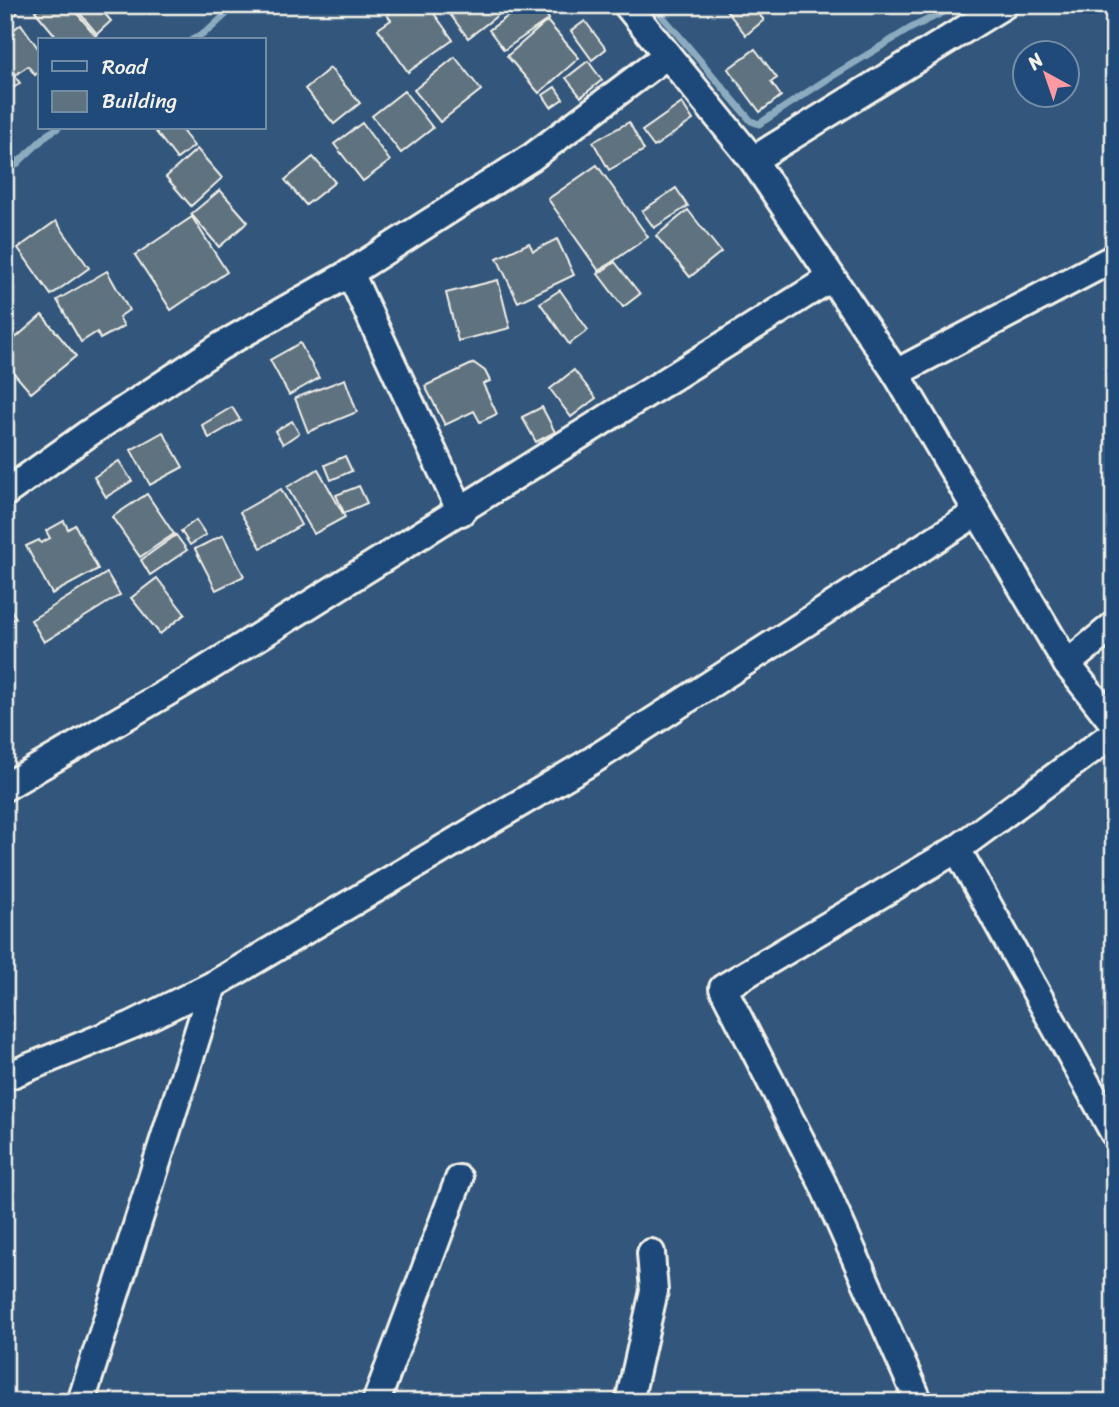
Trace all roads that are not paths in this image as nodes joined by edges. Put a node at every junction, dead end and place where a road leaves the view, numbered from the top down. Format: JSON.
{"nodes":[{"id":1,"x":627,"y":5,"type":"edge"},
{"id":2,"x":1004,"y":5,"type":"edge"},
{"id":3,"x":667,"y":55,"type":"junction"},
{"id":4,"x":753,"y":160,"type":"junction"},
{"id":5,"x":1114,"y":258,"type":"edge"},
{"id":6,"x":350,"y":273,"type":"junction"},
{"id":7,"x":831,"y":278,"type":"junction"},
{"id":8,"x":896,"y":373,"type":"junction"},
{"id":9,"x":5,"y":493,"type":"edge"},
{"id":10,"x":460,"y":512,"type":"junction"},
{"id":11,"x":976,"y":513,"type":"junction"},
{"id":12,"x":1114,"y":625,"type":"edge"},
{"id":13,"x":1067,"y":664,"type":"junction"},
{"id":14,"x":1114,"y":724,"type":"edge"},
{"id":15,"x":1114,"y":733,"type":"edge"},
{"id":16,"x":5,"y":787,"type":"edge"},
{"id":17,"x":957,"y":849,"type":"junction"},
{"id":18,"x":214,"y":985,"type":"junction"},
{"id":19,"x":5,"y":1077,"type":"edge"},
{"id":20,"x":1114,"y":1133,"type":"edge"},
{"id":21,"x":460,"y":1179,"type":"dead end"},
{"id":22,"x":651,"y":1253,"type":"dead end"},
{"id":23,"x":81,"y":1402,"type":"edge"},
{"id":24,"x":376,"y":1402,"type":"edge"},
{"id":25,"x":629,"y":1402,"type":"edge"},
{"id":26,"x":919,"y":1402,"type":"edge"}],
"edges":[{"from":1,"to":3,"type":"street"},
{"from":2,"to":4,"type":"street"},
{"from":3,"to":4,"type":"street"},
{"from":3,"to":6,"type":"street"},
{"from":4,"to":7,"type":"street"},
{"from":5,"to":8,"type":"street"},
{"from":6,"to":9,"type":"street"},
{"from":6,"to":10,"type":"street"},
{"from":7,"to":8,"type":"street"},
{"from":7,"to":10,"type":"street"},
{"from":8,"to":11,"type":"street"},
{"from":10,"to":16,"type":"street"},
{"from":11,"to":13,"type":"street"},
{"from":11,"to":18,"type":"street"},
{"from":12,"to":13,"type":"street"},
{"from":13,"to":14,"type":"street"},
{"from":15,"to":17,"type":"street"},
{"from":17,"to":20,"type":"street"},
{"from":17,"to":26,"type":"street"},
{"from":18,"to":19,"type":"street"},
{"from":18,"to":23,"type":"street"},
{"from":21,"to":24,"type":"street"},
{"from":22,"to":25,"type":"street"}]}
